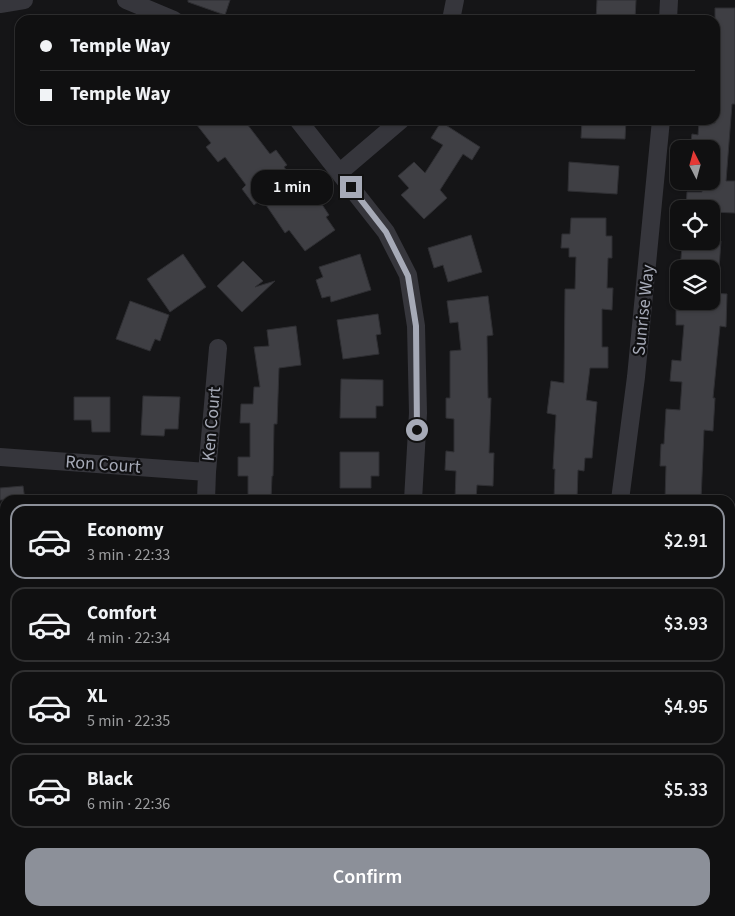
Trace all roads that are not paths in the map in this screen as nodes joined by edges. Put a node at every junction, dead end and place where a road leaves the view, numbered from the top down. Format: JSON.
{"nodes":[{"id":1,"x":24,"y":0,"type":"edge"},
{"id":2,"x":126,"y":0,"type":"edge"},
{"id":3,"x":455,"y":0,"type":"edge"},
{"id":4,"x":670,"y":0,"type":"edge"},
{"id":5,"x":0,"y":4,"type":"edge"},
{"id":6,"x":162,"y":15,"type":"edge"},
{"id":7,"x":452,"y":15,"type":"edge"},
{"id":8,"x":668,"y":15,"type":"edge"},
{"id":9,"x":302,"y":125,"type":"edge"},
{"id":10,"x":395,"y":125,"type":"edge"},
{"id":11,"x":661,"y":125,"type":"edge"},
{"id":12,"x":340,"y":172,"type":"junction"},
{"id":13,"x":218,"y":348,"type":"dead end"},
{"id":14,"x":0,"y":457,"type":"edge"},
{"id":15,"x":206,"y":472,"type":"junction"},
{"id":16,"x":206,"y":495,"type":"edge"},
{"id":17,"x":413,"y":495,"type":"edge"},
{"id":18,"x":621,"y":495,"type":"edge"}],
"edges":[{"from":1,"to":5,"type":"street"},
{"from":2,"to":6,"type":"street"},
{"from":3,"to":7,"type":"street"},
{"from":4,"to":8,"type":"street"},
{"from":9,"to":12,"type":"street"},
{"from":10,"to":12,"type":"street"},
{"from":11,"to":18,"type":"street","name":"Sunrise Way"},
{"from":12,"to":17,"type":"street"},
{"from":13,"to":15,"type":"street","name":"Ken Court"},
{"from":14,"to":15,"type":"street","name":"Ron Court"},
{"from":15,"to":16,"type":"street","name":"Ken Court"}]}
